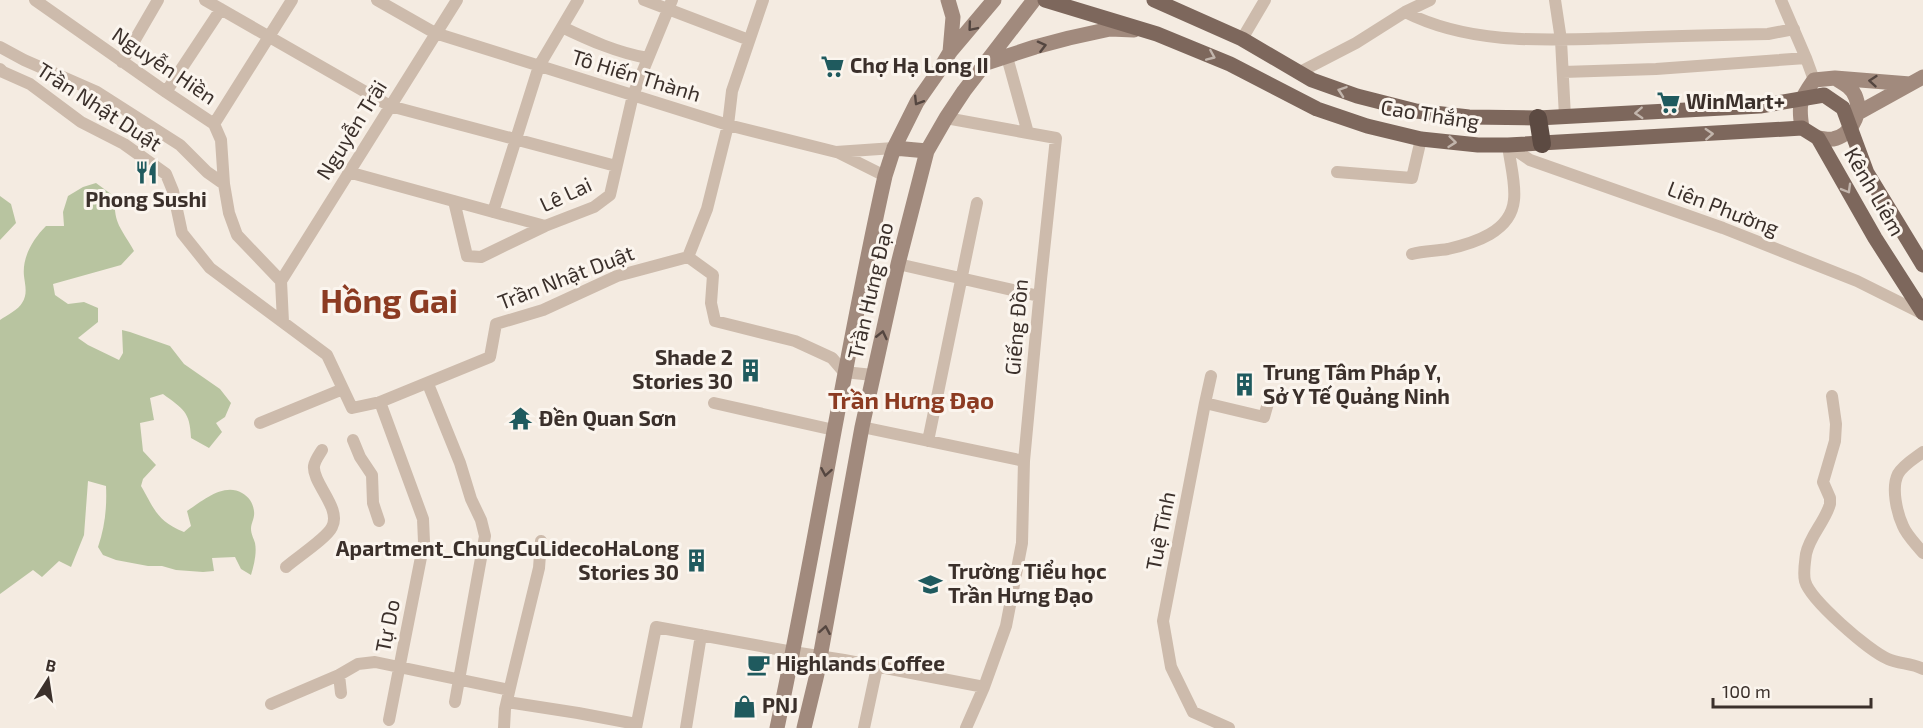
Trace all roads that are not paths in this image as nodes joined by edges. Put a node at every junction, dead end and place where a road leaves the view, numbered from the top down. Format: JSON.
{"nodes":[{"id":1,"x":35,"y":0,"type":"edge"},
{"id":2,"x":158,"y":0,"type":"edge"},
{"id":3,"x":206,"y":0,"type":"edge"},
{"id":4,"x":292,"y":0,"type":"edge"},
{"id":5,"x":377,"y":0,"type":"edge"},
{"id":6,"x":457,"y":0,"type":"edge"},
{"id":7,"x":578,"y":0,"type":"edge"},
{"id":8,"x":644,"y":0,"type":"edge"},
{"id":9,"x":763,"y":0,"type":"edge"},
{"id":10,"x":948,"y":0,"type":"edge"},
{"id":11,"x":994,"y":0,"type":"edge"},
{"id":12,"x":1034,"y":0,"type":"edge"},
{"id":13,"x":1045,"y":0,"type":"edge"},
{"id":14,"x":1156,"y":0,"type":"edge"},
{"id":15,"x":1265,"y":0,"type":"edge"},
{"id":16,"x":1430,"y":0,"type":"edge"},
{"id":17,"x":1555,"y":0,"type":"edge"},
{"id":18,"x":1781,"y":0,"type":"edge"},
{"id":19,"x":670,"y":5,"type":"edge"},
{"id":20,"x":221,"y":9,"type":"junction"},
{"id":21,"x":1405,"y":12,"type":"junction"},
{"id":22,"x":562,"y":27,"type":"junction"},
{"id":23,"x":1794,"y":29,"type":"junction"},
{"id":24,"x":435,"y":33,"type":"junction"},
{"id":25,"x":1157,"y":34,"type":"junction"},
{"id":26,"x":269,"y":36,"type":"junction"},
{"id":27,"x":1242,"y":39,"type":"junction"},
{"id":28,"x":749,"y":40,"type":"junction"},
{"id":29,"x":1561,"y":40,"type":"junction"},
{"id":30,"x":0,"y":47,"type":"edge"},
{"id":31,"x":950,"y":52,"type":"junction"},
{"id":32,"x":1007,"y":57,"type":"junction"},
{"id":33,"x":648,"y":58,"type":"junction"},
{"id":34,"x":1806,"y":58,"type":"junction"},
{"id":35,"x":122,"y":62,"type":"junction"},
{"id":36,"x":986,"y":63,"type":"junction"},
{"id":37,"x":539,"y":66,"type":"junction"},
{"id":38,"x":0,"y":69,"type":"edge"},
{"id":39,"x":1563,"y":72,"type":"junction"},
{"id":40,"x":1298,"y":73,"type":"junction"},
{"id":41,"x":1835,"y":78,"type":"junction"},
{"id":42,"x":1814,"y":80,"type":"junction"},
{"id":43,"x":1917,"y":81,"type":"edge"},
{"id":44,"x":166,"y":92,"type":"junction"},
{"id":45,"x":633,"y":95,"type":"junction"},
{"id":46,"x":1801,"y":98,"type":"junction"},
{"id":47,"x":390,"y":106,"type":"junction"},
{"id":48,"x":1858,"y":113,"type":"junction"},
{"id":49,"x":1565,"y":117,"type":"junction"},
{"id":50,"x":946,"y":118,"type":"junction"},
{"id":51,"x":1539,"y":118,"type":"junction"},
{"id":52,"x":214,"y":124,"type":"junction"},
{"id":53,"x":728,"y":125,"type":"junction"},
{"id":54,"x":1802,"y":128,"type":"junction"},
{"id":55,"x":1850,"y":129,"type":"junction"},
{"id":56,"x":1028,"y":133,"type":"junction"},
{"id":57,"x":1818,"y":138,"type":"junction"},
{"id":58,"x":516,"y":139,"type":"junction"},
{"id":59,"x":1421,"y":139,"type":"junction"},
{"id":60,"x":1542,"y":144,"type":"junction"},
{"id":61,"x":1508,"y":145,"type":"junction"},
{"id":62,"x":894,"y":148,"type":"junction"},
{"id":63,"x":927,"y":151,"type":"junction"},
{"id":64,"x":836,"y":152,"type":"junction"},
{"id":65,"x":616,"y":166,"type":"junction"},
{"id":66,"x":348,"y":172,"type":"junction"},
{"id":67,"x":1337,"y":172,"type":"dead end"},
{"id":68,"x":885,"y":176,"type":"junction"},
{"id":69,"x":224,"y":184,"type":"junction"},
{"id":70,"x":454,"y":201,"type":"junction"},
{"id":71,"x":977,"y":202,"type":"dead end"},
{"id":72,"x":493,"y":212,"type":"junction"},
{"id":73,"x":545,"y":226,"type":"junction"},
{"id":74,"x":1412,"y":255,"type":"dead end"},
{"id":75,"x":688,"y":257,"type":"junction"},
{"id":76,"x":898,"y":264,"type":"junction"},
{"id":77,"x":1923,"y":264,"type":"edge"},
{"id":78,"x":961,"y":280,"type":"junction"},
{"id":79,"x":281,"y":281,"type":"junction"},
{"id":80,"x":1039,"y":296,"type":"junction"},
{"id":81,"x":1923,"y":314,"type":"edge"},
{"id":82,"x":284,"y":322,"type":"junction"},
{"id":83,"x":844,"y":372,"type":"junction"},
{"id":84,"x":873,"y":375,"type":"junction"},
{"id":85,"x":1211,"y":376,"type":"dead end"},
{"id":86,"x":428,"y":384,"type":"junction"},
{"id":87,"x":343,"y":389,"type":"junction"},
{"id":88,"x":1270,"y":396,"type":"dead end"},
{"id":89,"x":1832,"y":396,"type":"dead end"},
{"id":90,"x":380,"y":402,"type":"junction"},
{"id":91,"x":714,"y":403,"type":"dead end"},
{"id":92,"x":1206,"y":404,"type":"junction"},
{"id":93,"x":260,"y":423,"type":"dead end"},
{"id":94,"x":862,"y":428,"type":"junction"},
{"id":95,"x":834,"y":430,"type":"junction"},
{"id":96,"x":353,"y":440,"type":"dead end"},
{"id":97,"x":928,"y":441,"type":"junction"},
{"id":98,"x":322,"y":450,"type":"dead end"},
{"id":99,"x":1923,"y":452,"type":"edge"},
{"id":100,"x":1024,"y":460,"type":"junction"},
{"id":101,"x":379,"y":521,"type":"dead end"},
{"id":102,"x":541,"y":541,"type":"dead end"},
{"id":103,"x":1923,"y":553,"type":"edge"},
{"id":104,"x":286,"y":567,"type":"dead end"},
{"id":105,"x":701,"y":635,"type":"junction"},
{"id":106,"x":793,"y":652,"type":"junction"},
{"id":107,"x":821,"y":656,"type":"junction"},
{"id":108,"x":877,"y":667,"type":"junction"},
{"id":109,"x":399,"y":668,"type":"junction"},
{"id":110,"x":1923,"y":669,"type":"edge"},
{"id":111,"x":339,"y":675,"type":"junction"},
{"id":112,"x":459,"y":678,"type":"junction"},
{"id":113,"x":984,"y":687,"type":"junction"},
{"id":114,"x":341,"y":693,"type":"dead end"},
{"id":115,"x":508,"y":696,"type":"junction"},
{"id":116,"x":455,"y":702,"type":"dead end"},
{"id":117,"x":271,"y":704,"type":"dead end"},
{"id":118,"x":389,"y":720,"type":"dead end"},
{"id":119,"x":636,"y":726,"type":"edge"},
{"id":120,"x":1221,"y":727,"type":"edge"},
{"id":121,"x":504,"y":728,"type":"edge"},
{"id":122,"x":686,"y":728,"type":"edge"},
{"id":123,"x":777,"y":728,"type":"edge"},
{"id":124,"x":804,"y":728,"type":"edge"},
{"id":125,"x":864,"y":728,"type":"edge"},
{"id":126,"x":966,"y":728,"type":"edge"}],
"edges":[{"from":1,"to":35,"type":"street","name":"Nguyễn Hiền"},
{"from":2,"to":35,"type":"street"},
{"from":3,"to":20,"type":"street"},
{"from":4,"to":26,"type":"street"},
{"from":5,"to":24,"type":"street","name":"Tô Hiến Thành"},
{"from":6,"to":24,"type":"street","name":"Nguyễn Trãi"},
{"from":7,"to":22,"type":"street"},
{"from":8,"to":19,"type":"street"},
{"from":9,"to":28,"type":"street"},
{"from":10,"to":31,"type":"main road"},
{"from":11,"to":31,"type":"main road","name":"Trần Hưng Đạo","one_way":true},
{"from":12,"to":36,"type":"main road","name":"Trần Hưng Đạo"},
{"from":13,"to":25,"type":"main road","name":"Cao Thắng"},
{"from":14,"to":27,"type":"main road","name":"Cao Thắng"},
{"from":15,"to":27,"type":"street"},
{"from":16,"to":21,"type":"street"},
{"from":17,"to":29,"type":"street"},
{"from":18,"to":23,"type":"street"},
{"from":19,"to":28,"type":"street"},
{"from":19,"to":33,"type":"street","name":"Lê Lai"},
{"from":20,"to":26,"type":"street"},
{"from":20,"to":44,"type":"street"},
{"from":21,"to":29,"type":"street"},
{"from":21,"to":40,"type":"street"},
{"from":22,"to":33,"type":"street"},
{"from":22,"to":37,"type":"street"},
{"from":23,"to":29,"type":"street"},
{"from":23,"to":34,"type":"street"},
{"from":24,"to":37,"type":"street","name":"Tô Hiến Thành"},
{"from":24,"to":47,"type":"street","name":"Nguyễn Trãi"},
{"from":32,"to":25,"type":"main road","one_way":true},
{"from":25,"to":59,"type":"main road","name":"Cao Thắng","one_way":true},
{"from":26,"to":47,"type":"street"},
{"from":26,"to":52,"type":"street"},
{"from":27,"to":40,"type":"main road","name":"Cao Thắng"},
{"from":28,"to":53,"type":"street"},
{"from":29,"to":39,"type":"street"},
{"from":30,"to":69,"type":"street"},
{"from":31,"to":62,"type":"main road","name":"Trần Hưng Đạo","one_way":true},
{"from":32,"to":36,"type":"main road"},
{"from":32,"to":56,"type":"street"},
{"from":33,"to":45,"type":"street","name":"Lê Lai"},
{"from":34,"to":39,"type":"street"},
{"from":34,"to":42,"type":"street"},
{"from":35,"to":44,"type":"street","name":"Nguyễn Hiền"},
{"from":36,"to":50,"type":"main road","name":"Trần Hưng Đạo"},
{"from":37,"to":45,"type":"street","name":"Tô Hiến Thành"},
{"from":37,"to":58,"type":"street"},
{"from":38,"to":82,"type":"street","name":"Trần Nhật Duật"},
{"from":39,"to":49,"type":"street"},
{"from":51,"to":40,"type":"main road","name":"Cao Thắng","one_way":true},
{"from":41,"to":42,"type":"main road"},
{"from":43,"to":41,"type":"main road","one_way":true},
{"from":41,"to":48,"type":"main road"},
{"from":42,"to":46,"type":"main road"},
{"from":43,"to":48,"type":"main road"},
{"from":44,"to":52,"type":"street","name":"Nguyễn Hiền"},
{"from":45,"to":53,"type":"street","name":"Tô Hiến Thành"},
{"from":45,"to":65,"type":"street","name":"Lê Lai"},
{"from":46,"to":49,"type":"main road","name":"Cao Thắng","one_way":true},
{"from":46,"to":54,"type":"main road"},
{"from":46,"to":55,"type":"main road","name":"Kênh Liêm"},
{"from":47,"to":58,"type":"street"},
{"from":47,"to":66,"type":"street","name":"Nguyễn Trãi"},
{"from":48,"to":55,"type":"main road"},
{"from":49,"to":51,"type":"main road","name":"Cao Thắng"},
{"from":50,"to":56,"type":"street"},
{"from":50,"to":63,"type":"main road","name":"Trần Hưng Đạo"},
{"from":51,"to":60,"type":"highway"},
{"from":52,"to":69,"type":"street","name":"Nguyễn Hiền"},
{"from":53,"to":64,"type":"street","name":"Tô Hiến Thành"},
{"from":53,"to":75,"type":"street"},
{"from":54,"to":57,"type":"main road","name":"Kênh Liêm"},
{"from":60,"to":54,"type":"main road","name":"Cao Thắng","one_way":true},
{"from":55,"to":57,"type":"main road"},
{"from":55,"to":77,"type":"main road","name":"Kênh Liêm"},
{"from":56,"to":80,"type":"street","name":"Giếng Đồn"},
{"from":57,"to":81,"type":"main road","name":"Kênh Liêm","one_way":true},
{"from":58,"to":65,"type":"street"},
{"from":58,"to":72,"type":"street"},
{"from":59,"to":61,"type":"main road","name":"Cao Thắng","one_way":true},
{"from":59,"to":67,"type":"street"},
{"from":60,"to":61,"type":"main road","name":"Cao Thắng"},
{"from":61,"to":74,"type":"street"},
{"from":61,"to":81,"type":"street","name":"Liên Phường"},
{"from":62,"to":63,"type":"main road"},
{"from":62,"to":64,"type":"street","name":"Tô Hiến Thành"},
{"from":62,"to":68,"type":"main road","name":"Trần Hưng Đạo"},
{"from":63,"to":76,"type":"main road","name":"Trần Hưng Đạo"},
{"from":64,"to":68,"type":"street"},
{"from":65,"to":73,"type":"street","name":"Lê Lai"},
{"from":66,"to":70,"type":"street"},
{"from":66,"to":79,"type":"street","name":"Nguyễn Trãi"},
{"from":68,"to":83,"type":"main road","name":"Trần Hưng Đạo"},
{"from":69,"to":79,"type":"street","name":"Nguyễn Hiền"},
{"from":70,"to":72,"type":"street"},
{"from":70,"to":73,"type":"street","name":"Lê Lai"},
{"from":71,"to":78,"type":"street"},
{"from":72,"to":73,"type":"street"},
{"from":75,"to":83,"type":"street"},
{"from":75,"to":86,"type":"street","name":"Trần Nhật Duật"},
{"from":76,"to":78,"type":"street"},
{"from":84,"to":76,"type":"main road","name":"Trần Hưng Đạo","one_way":true},
{"from":78,"to":80,"type":"street"},
{"from":78,"to":97,"type":"street"},
{"from":79,"to":82,"type":"street"},
{"from":80,"to":100,"type":"street","name":"Giếng Đồn"},
{"from":82,"to":87,"type":"street","name":"Trần Nhật Duật"},
{"from":83,"to":84,"type":"street"},
{"from":83,"to":95,"type":"main road","name":"Trần Hưng Đạo"},
{"from":84,"to":94,"type":"main road","name":"Trần Hưng Đạo"},
{"from":85,"to":92,"type":"street","name":"Tuệ Tĩnh"},
{"from":86,"to":90,"type":"street","name":"Trần Nhật Duật"},
{"from":86,"to":112,"type":"street"},
{"from":87,"to":90,"type":"street","name":"Trần Nhật Duật"},
{"from":87,"to":93,"type":"street"},
{"from":88,"to":92,"type":"street"},
{"from":89,"to":110,"type":"street"},
{"from":90,"to":109,"type":"street","name":"Tự Do"},
{"from":91,"to":95,"type":"street"},
{"from":92,"to":120,"type":"street","name":"Tuệ Tĩnh"},
{"from":94,"to":97,"type":"street"},
{"from":107,"to":94,"type":"main road","name":"Trần Hưng Đạo","one_way":true},
{"from":95,"to":106,"type":"main road","name":"Trần Hưng Đạo","one_way":true},
{"from":96,"to":101,"type":"street"},
{"from":97,"to":100,"type":"street"},
{"from":98,"to":104,"type":"street"},
{"from":99,"to":103,"type":"street"},
{"from":100,"to":113,"type":"street","name":"Giếng Đồn"},
{"from":102,"to":115,"type":"street"},
{"from":105,"to":106,"type":"street"},
{"from":105,"to":119,"type":"street"},
{"from":105,"to":122,"type":"street"},
{"from":106,"to":107,"type":"street"},
{"from":106,"to":123,"type":"main road","name":"Trần Hưng Đạo"},
{"from":107,"to":108,"type":"street"},
{"from":107,"to":124,"type":"main road","name":"Trần Hưng Đạo"},
{"from":108,"to":113,"type":"street"},
{"from":108,"to":125,"type":"street"},
{"from":109,"to":111,"type":"street"},
{"from":109,"to":112,"type":"street"},
{"from":109,"to":118,"type":"street","name":"Tự Do"},
{"from":111,"to":114,"type":"street"},
{"from":111,"to":117,"type":"street"},
{"from":112,"to":115,"type":"street"},
{"from":112,"to":116,"type":"street"},
{"from":113,"to":126,"type":"street","name":"Giếng Đồn"},
{"from":115,"to":119,"type":"street"},
{"from":115,"to":121,"type":"street"}]}
